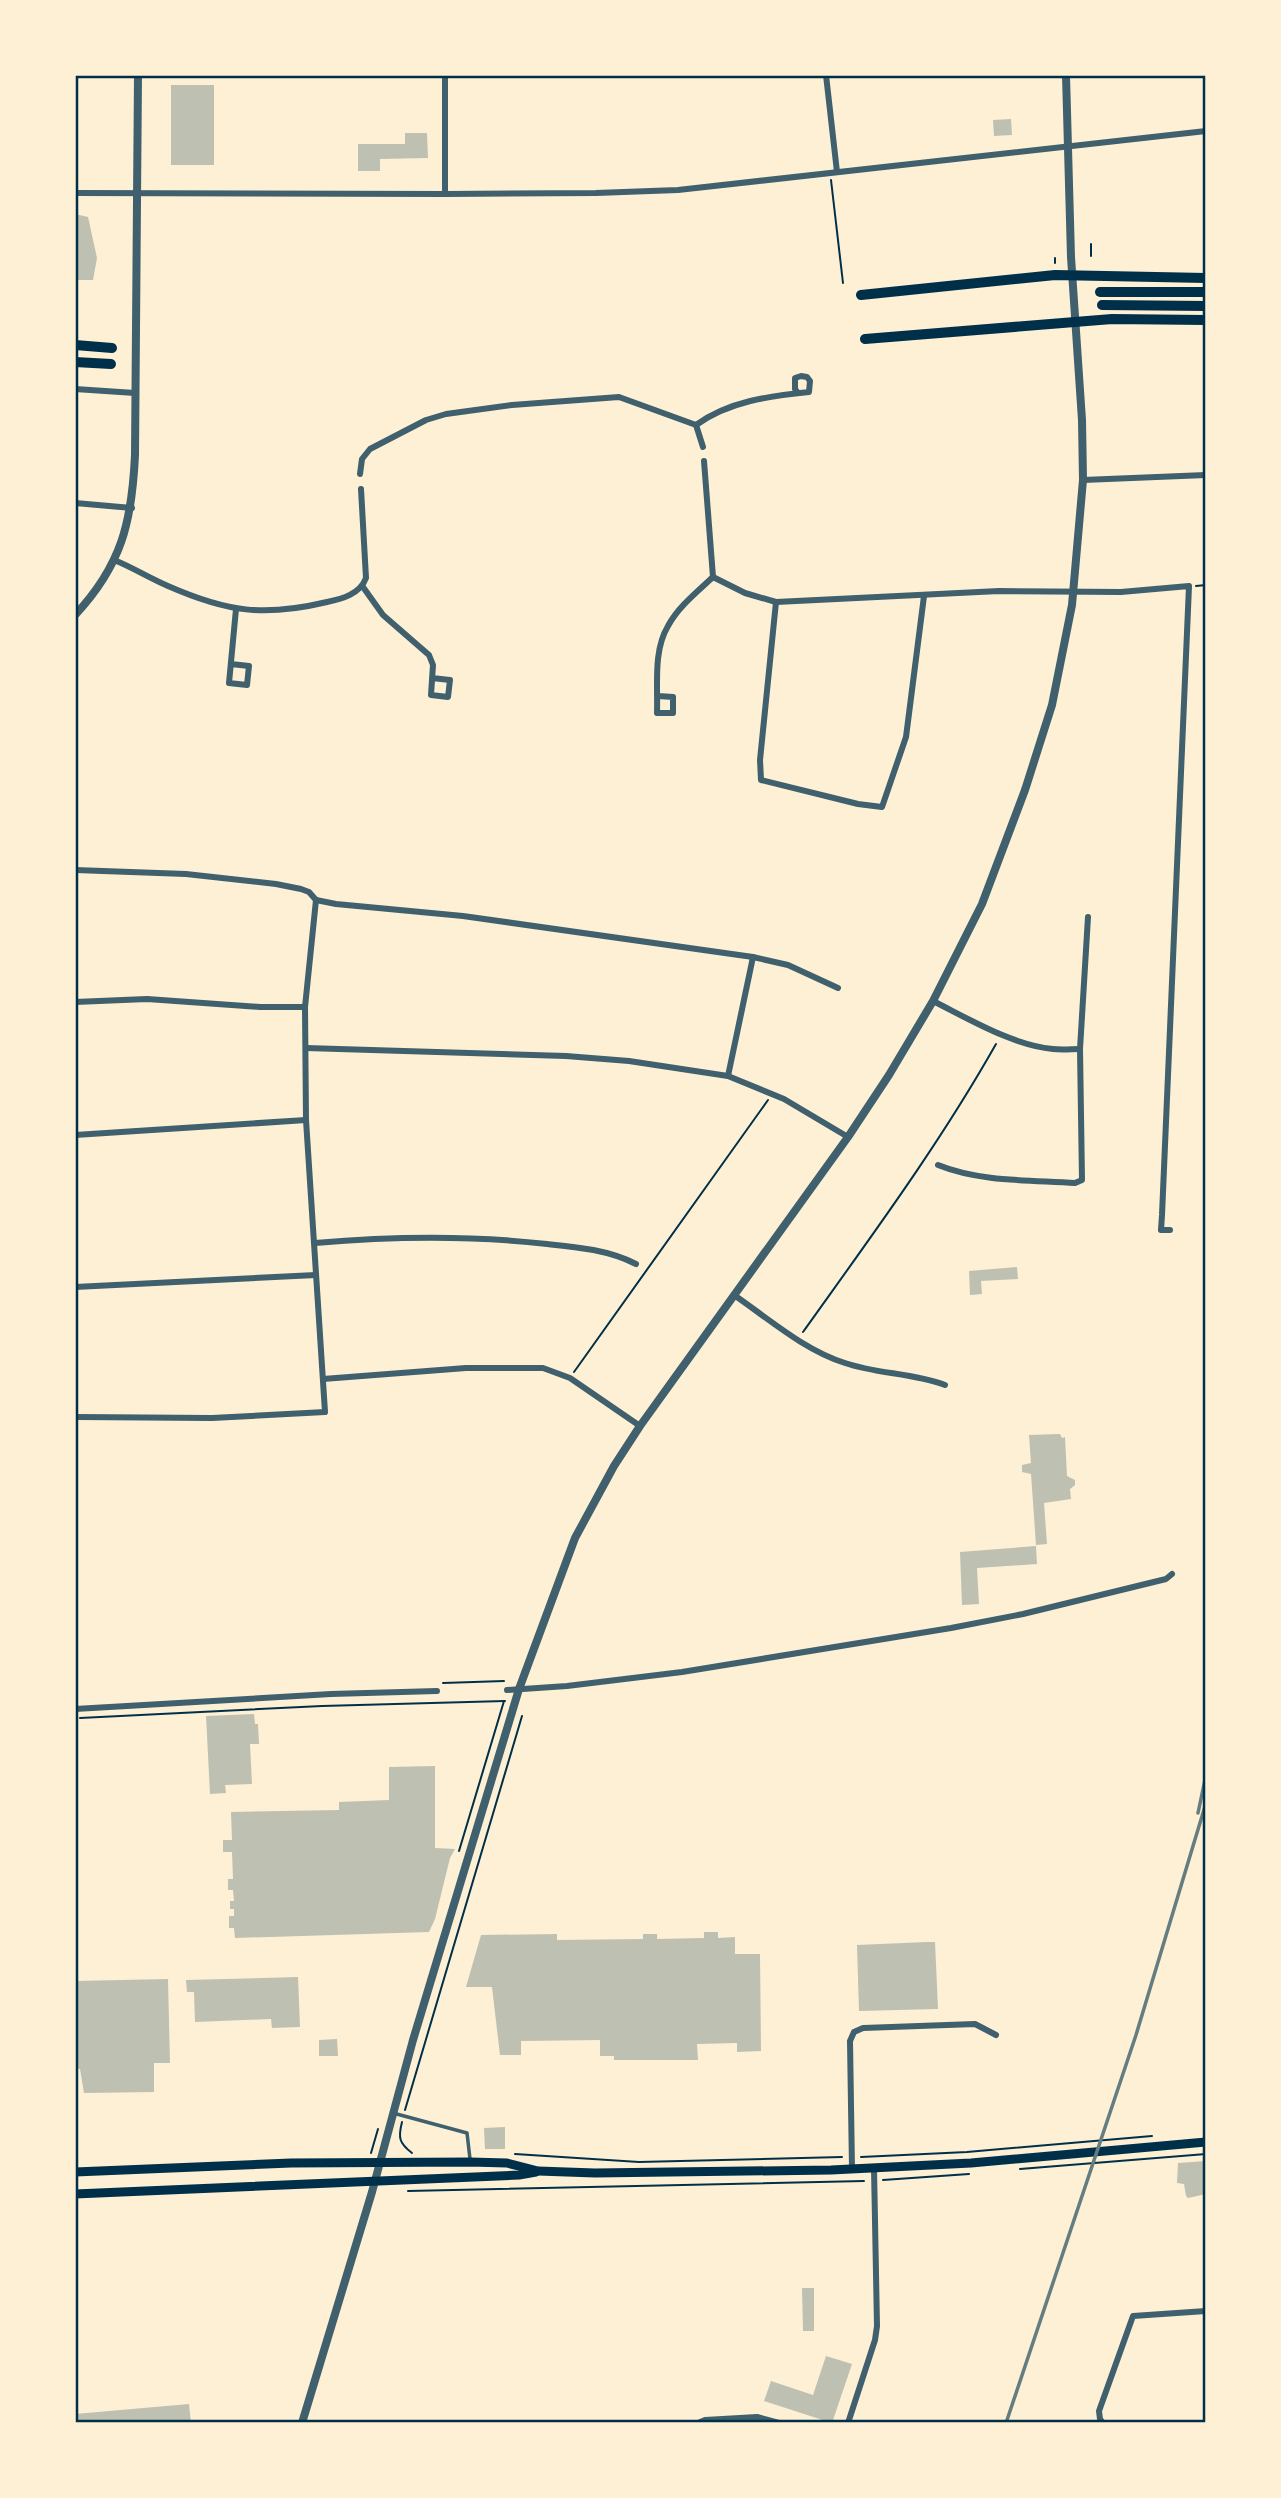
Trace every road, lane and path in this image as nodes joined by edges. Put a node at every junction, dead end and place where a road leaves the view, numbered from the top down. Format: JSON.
{"nodes":[{"id":1,"x":138,"y":75,"type":"edge"},
{"id":2,"x":445,"y":75,"type":"edge"},
{"id":3,"x":825,"y":75,"type":"edge"},
{"id":4,"x":1066,"y":75,"type":"edge"},
{"id":5,"x":1206,"y":131,"type":"edge"},
{"id":6,"x":1069,"y":148,"type":"junction"},
{"id":7,"x":834,"y":173,"type":"junction"},
{"id":8,"x":75,"y":193,"type":"edge"},
{"id":9,"x":137,"y":194,"type":"junction"},
{"id":10,"x":445,"y":194,"type":"junction"},
{"id":11,"x":1091,"y":244,"type":"dead end"},
{"id":12,"x":1091,"y":256,"type":"dead end"},
{"id":13,"x":1055,"y":258,"type":"dead end"},
{"id":14,"x":1055,"y":263,"type":"dead end"},
{"id":15,"x":1072,"y":275,"type":"junction"},
{"id":16,"x":1206,"y":278,"type":"edge"},
{"id":17,"x":843,"y":283,"type":"dead end"},
{"id":18,"x":1100,"y":292,"type":"dead end"},
{"id":19,"x":1206,"y":292,"type":"edge"},
{"id":20,"x":861,"y":295,"type":"dead end"},
{"id":21,"x":1102,"y":304,"type":"dead end"},
{"id":22,"x":1206,"y":306,"type":"edge"},
{"id":23,"x":1206,"y":320,"type":"edge"},
{"id":24,"x":1075,"y":322,"type":"junction"},
{"id":25,"x":865,"y":339,"type":"dead end"},
{"id":26,"x":75,"y":345,"type":"edge"},
{"id":27,"x":112,"y":348,"type":"dead end"},
{"id":28,"x":75,"y":362,"type":"edge"},
{"id":29,"x":111,"y":364,"type":"dead end"},
{"id":30,"x":75,"y":389,"type":"edge"},
{"id":31,"x":135,"y":393,"type":"junction"},
{"id":32,"x":798,"y":393,"type":"dead end"},
{"id":33,"x":696,"y":425,"type":"junction"},
{"id":34,"x":704,"y":447,"type":"dead end"},
{"id":35,"x":704,"y":461,"type":"dead end"},
{"id":36,"x":360,"y":474,"type":"dead end"},
{"id":37,"x":1206,"y":475,"type":"edge"},
{"id":38,"x":1083,"y":480,"type":"junction"},
{"id":39,"x":361,"y":489,"type":"dead end"},
{"id":40,"x":75,"y":503,"type":"edge"},
{"id":41,"x":131,"y":508,"type":"junction"},
{"id":42,"x":114,"y":560,"type":"junction"},
{"id":43,"x":713,"y":576,"type":"junction"},
{"id":44,"x":363,"y":587,"type":"junction"},
{"id":45,"x":1074,"y":592,"type":"junction"},
{"id":46,"x":924,"y":596,"type":"junction"},
{"id":47,"x":776,"y":602,"type":"junction"},
{"id":48,"x":236,"y":609,"type":"junction"},
{"id":49,"x":75,"y":615,"type":"edge"},
{"id":50,"x":231,"y":664,"type":"dead end"},
{"id":51,"x":432,"y":678,"type":"dead end"},
{"id":52,"x":658,"y":696,"type":"dead end"},
{"id":53,"x":75,"y":870,"type":"edge"},
{"id":54,"x":316,"y":900,"type":"junction"},
{"id":55,"x":1088,"y":917,"type":"dead end"},
{"id":56,"x":753,"y":957,"type":"junction"},
{"id":57,"x":838,"y":988,"type":"dead end"},
{"id":58,"x":933,"y":1001,"type":"junction"},
{"id":59,"x":75,"y":1002,"type":"edge"},
{"id":60,"x":305,"y":1007,"type":"junction"},
{"id":61,"x":1002,"y":1034,"type":"junction"},
{"id":62,"x":306,"y":1048,"type":"junction"},
{"id":63,"x":1080,"y":1049,"type":"junction"},
{"id":64,"x":728,"y":1076,"type":"junction"},
{"id":65,"x":772,"y":1094,"type":"junction"},
{"id":66,"x":306,"y":1120,"type":"junction"},
{"id":67,"x":75,"y":1135,"type":"edge"},
{"id":68,"x":848,"y":1137,"type":"junction"},
{"id":69,"x":938,"y":1165,"type":"dead end"},
{"id":70,"x":1170,"y":1230,"type":"dead end"},
{"id":71,"x":315,"y":1243,"type":"junction"},
{"id":72,"x":636,"y":1264,"type":"dead end"},
{"id":73,"x":316,"y":1275,"type":"junction"},
{"id":74,"x":75,"y":1287,"type":"edge"},
{"id":75,"x":734,"y":1295,"type":"junction"},
{"id":76,"x":798,"y":1339,"type":"junction"},
{"id":77,"x":570,"y":1378,"type":"junction"},
{"id":78,"x":323,"y":1379,"type":"junction"},
{"id":79,"x":945,"y":1385,"type":"dead end"},
{"id":80,"x":75,"y":1417,"type":"edge"},
{"id":81,"x":640,"y":1426,"type":"junction"},
{"id":82,"x":1172,"y":1574,"type":"dead end"},
{"id":83,"x":519,"y":1689,"type":"junction"},
{"id":84,"x":508,"y":1690,"type":"dead end"},
{"id":85,"x":437,"y":1691,"type":"dead end"},
{"id":86,"x":504,"y":1701,"type":"dead end"},
{"id":87,"x":75,"y":1709,"type":"edge"},
{"id":88,"x":522,"y":1714,"type":"dead end"},
{"id":89,"x":75,"y":1718,"type":"edge"},
{"id":90,"x":996,"y":2035,"type":"dead end"},
{"id":91,"x":393,"y":2113,"type":"junction"},
{"id":92,"x":404,"y":2116,"type":"junction"},
{"id":93,"x":1157,"y":2136,"type":"dead end"},
{"id":94,"x":1206,"y":2142,"type":"edge"},
{"id":95,"x":420,"y":2153,"type":"dead end"},
{"id":96,"x":505,"y":2154,"type":"dead end"},
{"id":97,"x":853,"y":2157,"type":"junction"},
{"id":98,"x":470,"y":2161,"type":"junction"},
{"id":99,"x":380,"y":2162,"type":"junction"},
{"id":100,"x":874,"y":2168,"type":"junction"},
{"id":101,"x":852,"y":2169,"type":"junction"},
{"id":102,"x":538,"y":2171,"type":"junction"},
{"id":103,"x":75,"y":2172,"type":"edge"},
{"id":104,"x":874,"y":2180,"type":"junction"},
{"id":105,"x":375,"y":2181,"type":"junction"},
{"id":106,"x":406,"y":2190,"type":"dead end"},
{"id":107,"x":75,"y":2194,"type":"edge"},
{"id":108,"x":1206,"y":2311,"type":"edge"},
{"id":109,"x":1102,"y":2421,"type":"edge"},
{"id":110,"x":302,"y":2423,"type":"edge"},
{"id":111,"x":698,"y":2423,"type":"edge"},
{"id":112,"x":779,"y":2423,"type":"edge"},
{"id":113,"x":848,"y":2423,"type":"edge"}],
"edges":[{"from":1,"to":9,"type":"street"},
{"from":2,"to":10,"type":"street"},
{"from":3,"to":7,"type":"street"},
{"from":4,"to":6,"type":"street"},
{"from":5,"to":6,"type":"street"},
{"from":6,"to":7,"type":"street"},
{"from":6,"to":15,"type":"street"},
{"from":7,"to":10,"type":"street"},
{"from":7,"to":17,"type":"path"},
{"from":8,"to":9,"type":"street"},
{"from":9,"to":10,"type":"street"},
{"from":9,"to":31,"type":"street"},
{"from":11,"to":12,"type":"path"},
{"from":13,"to":14,"type":"path"},
{"from":15,"to":16,"type":"highway"},
{"from":15,"to":20,"type":"highway"},
{"from":15,"to":24,"type":"street"},
{"from":18,"to":19,"type":"highway"},
{"from":21,"to":22,"type":"highway"},
{"from":23,"to":24,"type":"highway"},
{"from":24,"to":25,"type":"highway"},
{"from":24,"to":38,"type":"street"},
{"from":26,"to":27,"type":"highway"},
{"from":28,"to":29,"type":"highway"},
{"from":30,"to":31,"type":"street"},
{"from":31,"to":41,"type":"street"},
{"from":32,"to":33,"type":"street"},
{"from":33,"to":34,"type":"street"},
{"from":33,"to":36,"type":"street"},
{"from":35,"to":43,"type":"street"},
{"from":37,"to":38,"type":"street"},
{"from":38,"to":45,"type":"street"},
{"from":39,"to":44,"type":"street"},
{"from":40,"to":41,"type":"street"},
{"from":41,"to":42,"type":"street"},
{"from":42,"to":48,"type":"street"},
{"from":42,"to":49,"type":"street"},
{"from":43,"to":47,"type":"street"},
{"from":43,"to":52,"type":"street"},
{"from":44,"to":48,"type":"street"},
{"from":44,"to":51,"type":"street"},
{"from":45,"to":46,"type":"street"},
{"from":45,"to":58,"type":"street"},
{"from":45,"to":70,"type":"street"},
{"from":46,"to":47,"type":"street"},
{"from":46,"to":47,"type":"street"},
{"from":48,"to":50,"type":"street"},
{"from":53,"to":54,"type":"street"},
{"from":54,"to":56,"type":"street"},
{"from":54,"to":60,"type":"street"},
{"from":55,"to":63,"type":"street"},
{"from":56,"to":57,"type":"street"},
{"from":56,"to":64,"type":"street"},
{"from":58,"to":61,"type":"street"},
{"from":58,"to":68,"type":"street"},
{"from":59,"to":60,"type":"street"},
{"from":60,"to":62,"type":"street"},
{"from":61,"to":63,"type":"street"},
{"from":61,"to":76,"type":"path"},
{"from":62,"to":64,"type":"street"},
{"from":62,"to":66,"type":"street"},
{"from":63,"to":69,"type":"street"},
{"from":64,"to":65,"type":"street"},
{"from":65,"to":68,"type":"street"},
{"from":65,"to":77,"type":"path"},
{"from":66,"to":67,"type":"street"},
{"from":66,"to":71,"type":"street"},
{"from":68,"to":75,"type":"street"},
{"from":71,"to":72,"type":"street"},
{"from":71,"to":73,"type":"street"},
{"from":73,"to":74,"type":"street"},
{"from":73,"to":78,"type":"street"},
{"from":75,"to":76,"type":"street"},
{"from":75,"to":81,"type":"street"},
{"from":76,"to":79,"type":"street"},
{"from":77,"to":78,"type":"street"},
{"from":77,"to":81,"type":"street"},
{"from":78,"to":80,"type":"street"},
{"from":81,"to":83,"type":"street"},
{"from":82,"to":83,"type":"street"},
{"from":83,"to":84,"type":"street"},
{"from":83,"to":91,"type":"street"},
{"from":85,"to":87,"type":"street"},
{"from":86,"to":89,"type":"path"},
{"from":88,"to":92,"type":"path"},
{"from":90,"to":97,"type":"street"},
{"from":91,"to":92,"type":"lane"},
{"from":91,"to":99,"type":"street"},
{"from":92,"to":95,"type":"path"},
{"from":92,"to":98,"type":"lane"},
{"from":93,"to":97,"type":"path"},
{"from":94,"to":100,"type":"main road"},
{"from":96,"to":97,"type":"path"},
{"from":97,"to":101,"type":"street"},
{"from":98,"to":99,"type":"main road"},
{"from":98,"to":102,"type":"main road"},
{"from":99,"to":103,"type":"main road"},
{"from":99,"to":105,"type":"street"},
{"from":100,"to":101,"type":"main road"},
{"from":100,"to":104,"type":"street"},
{"from":101,"to":102,"type":"main road"},
{"from":102,"to":105,"type":"main road"},
{"from":104,"to":106,"type":"path"},
{"from":104,"to":113,"type":"street"},
{"from":105,"to":107,"type":"main road"},
{"from":105,"to":110,"type":"street"},
{"from":108,"to":109,"type":"street"},
{"from":111,"to":112,"type":"street"}]}
